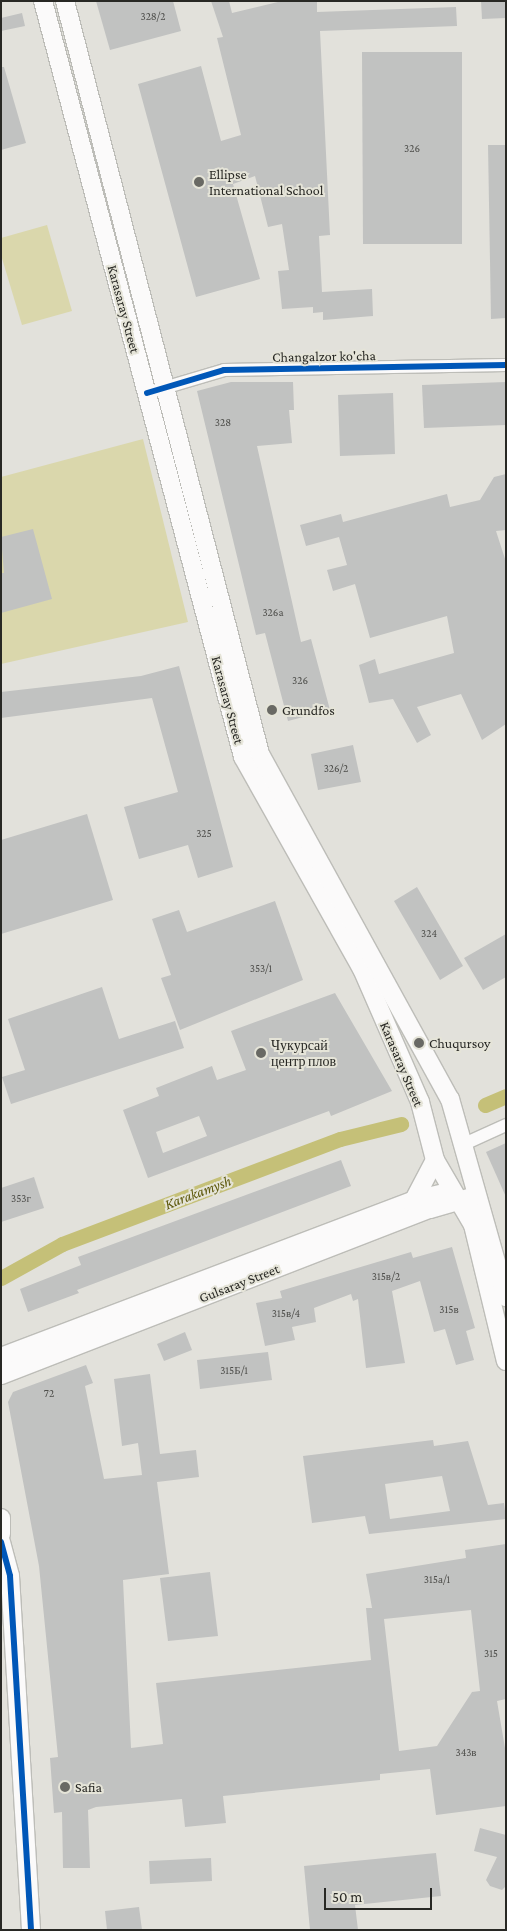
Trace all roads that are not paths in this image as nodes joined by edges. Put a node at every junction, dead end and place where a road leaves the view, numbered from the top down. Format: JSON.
{"nodes":[{"id":1,"x":43,"y":1,"type":"edge"},
{"id":2,"x":65,"y":1,"type":"edge"},
{"id":3,"x":506,"y":365,"type":"edge"},
{"id":4,"x":166,"y":388,"type":"junction"},
{"id":5,"x":147,"y":393,"type":"junction"},
{"id":6,"x":506,"y":1125,"type":"edge"},
{"id":7,"x":460,"y":1139,"type":"junction"},
{"id":8,"x":434,"y":1160,"type":"junction"},
{"id":9,"x":467,"y":1192,"type":"junction"},
{"id":10,"x":414,"y":1200,"type":"junction"},
{"id":11,"x":506,"y":1297,"type":"edge"},
{"id":12,"x":1,"y":1357,"type":"edge"},
{"id":13,"x":506,"y":1361,"type":"edge"},
{"id":14,"x":1,"y":1375,"type":"edge"},
{"id":15,"x":1,"y":1518,"type":"edge"},
{"id":16,"x":1,"y":1534,"type":"edge"},
{"id":17,"x":1,"y":1542,"type":"edge"},
{"id":18,"x":31,"y":1930,"type":"edge"}],
"edges":[{"from":1,"to":5,"type":"main road","name":"Karasaray Street"},
{"from":2,"to":4,"type":"main road","name":"Karasaray Street"},
{"from":3,"to":4,"type":"street","name":"Changalzor ko'cha"},
{"from":4,"to":5,"type":"street","name":"Changalzor ko'cha"},
{"from":4,"to":7,"type":"main road","name":"Karasaray Street"},
{"from":5,"to":8,"type":"main road","name":"Karasaray Street"},
{"from":6,"to":7,"type":"street"},
{"from":7,"to":9,"type":"main road","name":"Karasaray Street"},
{"from":8,"to":9,"type":"main road","name":"Karasaray Street"},
{"from":8,"to":10,"type":"main road"},
{"from":9,"to":10,"type":"main road","name":"Gulsaray Street"},
{"from":9,"to":11,"type":"main road","name":"Karasaray Street"},
{"from":9,"to":13,"type":"main road","name":"Karasaray Street"},
{"from":9,"to":14,"type":"main road","name":"Gulsaray Street"},
{"from":10,"to":12,"type":"main road","name":"Gulsaray Street"},
{"from":15,"to":16,"type":"main road"},
{"from":17,"to":18,"type":"main road"}]}
